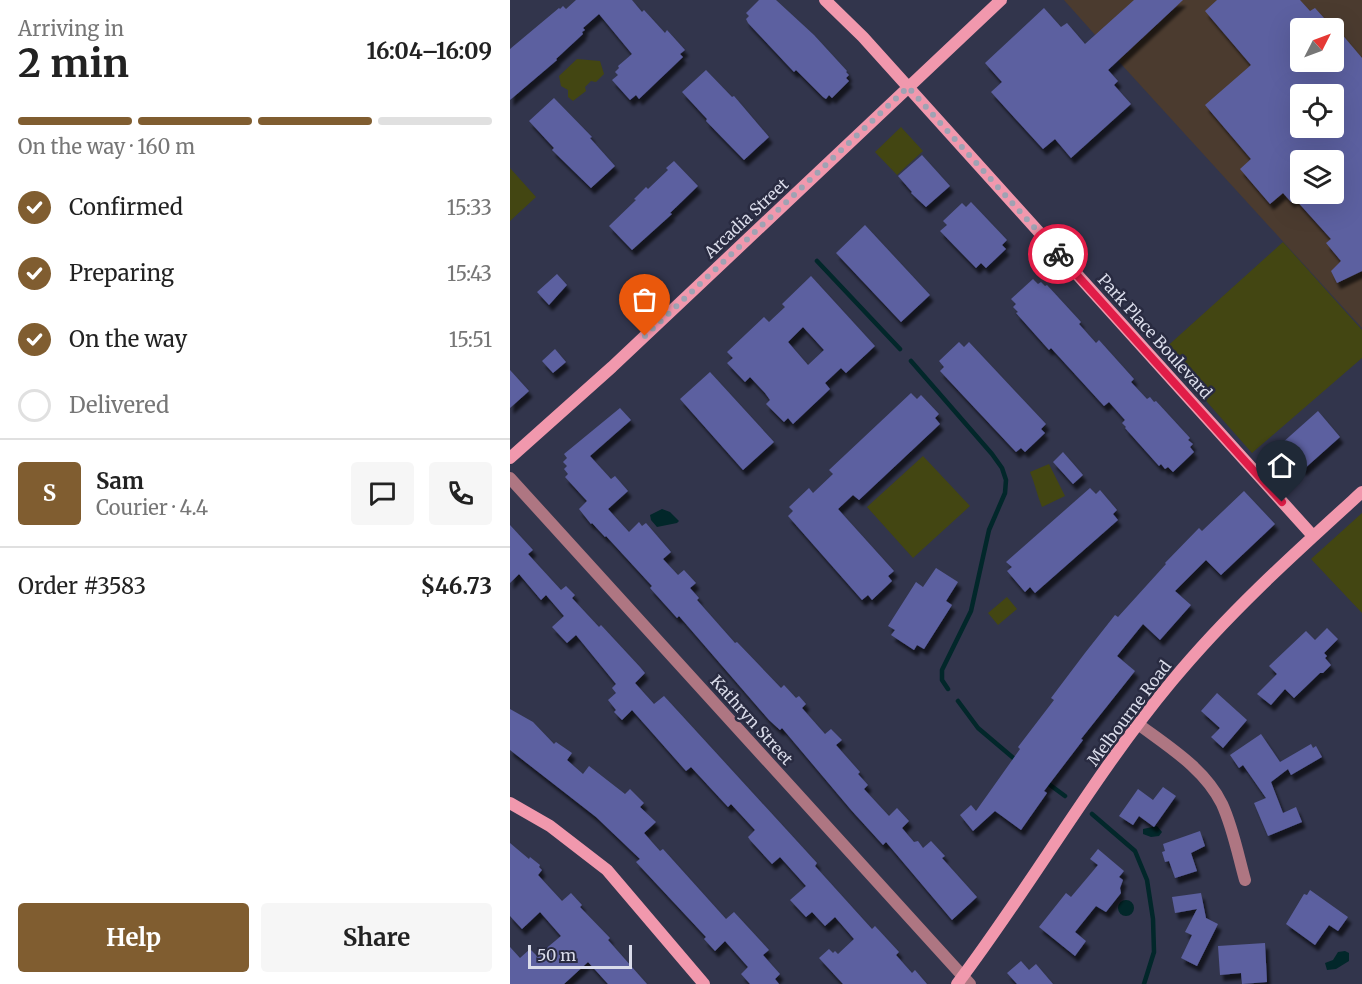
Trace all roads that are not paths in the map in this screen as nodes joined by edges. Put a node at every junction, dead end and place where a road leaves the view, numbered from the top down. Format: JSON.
{"nodes":[{"id":1,"x":825,"y":0,"type":"edge"},
{"id":2,"x":1001,"y":0,"type":"edge"},
{"id":3,"x":908,"y":87,"type":"junction"},
{"id":4,"x":510,"y":458,"type":"edge"},
{"id":5,"x":510,"y":478,"type":"edge"},
{"id":6,"x":1362,"y":492,"type":"edge"},
{"id":7,"x":1313,"y":536,"type":"junction"},
{"id":8,"x":1138,"y":724,"type":"junction"},
{"id":9,"x":510,"y":803,"type":"edge"},
{"id":10,"x":1245,"y":880,"type":"dead end"},
{"id":11,"x":963,"y":982,"type":"edge"},
{"id":12,"x":704,"y":984,"type":"edge"}],
"edges":[{"from":1,"to":3,"type":"street","name":"Park Place Boulevard"},
{"from":2,"to":3,"type":"street","name":"Arcadia Street"},
{"from":3,"to":4,"type":"street","name":"Arcadia Street"},
{"from":3,"to":7,"type":"street","name":"Park Place Boulevard"},
{"from":5,"to":11,"type":"street","name":"Kathryn Street"},
{"from":6,"to":7,"type":"street","name":"Melbourne Road"},
{"from":7,"to":8,"type":"street","name":"Melbourne Road"},
{"from":8,"to":10,"type":"street"},
{"from":8,"to":11,"type":"street","name":"Melbourne Road"},
{"from":9,"to":12,"type":"street"}]}
